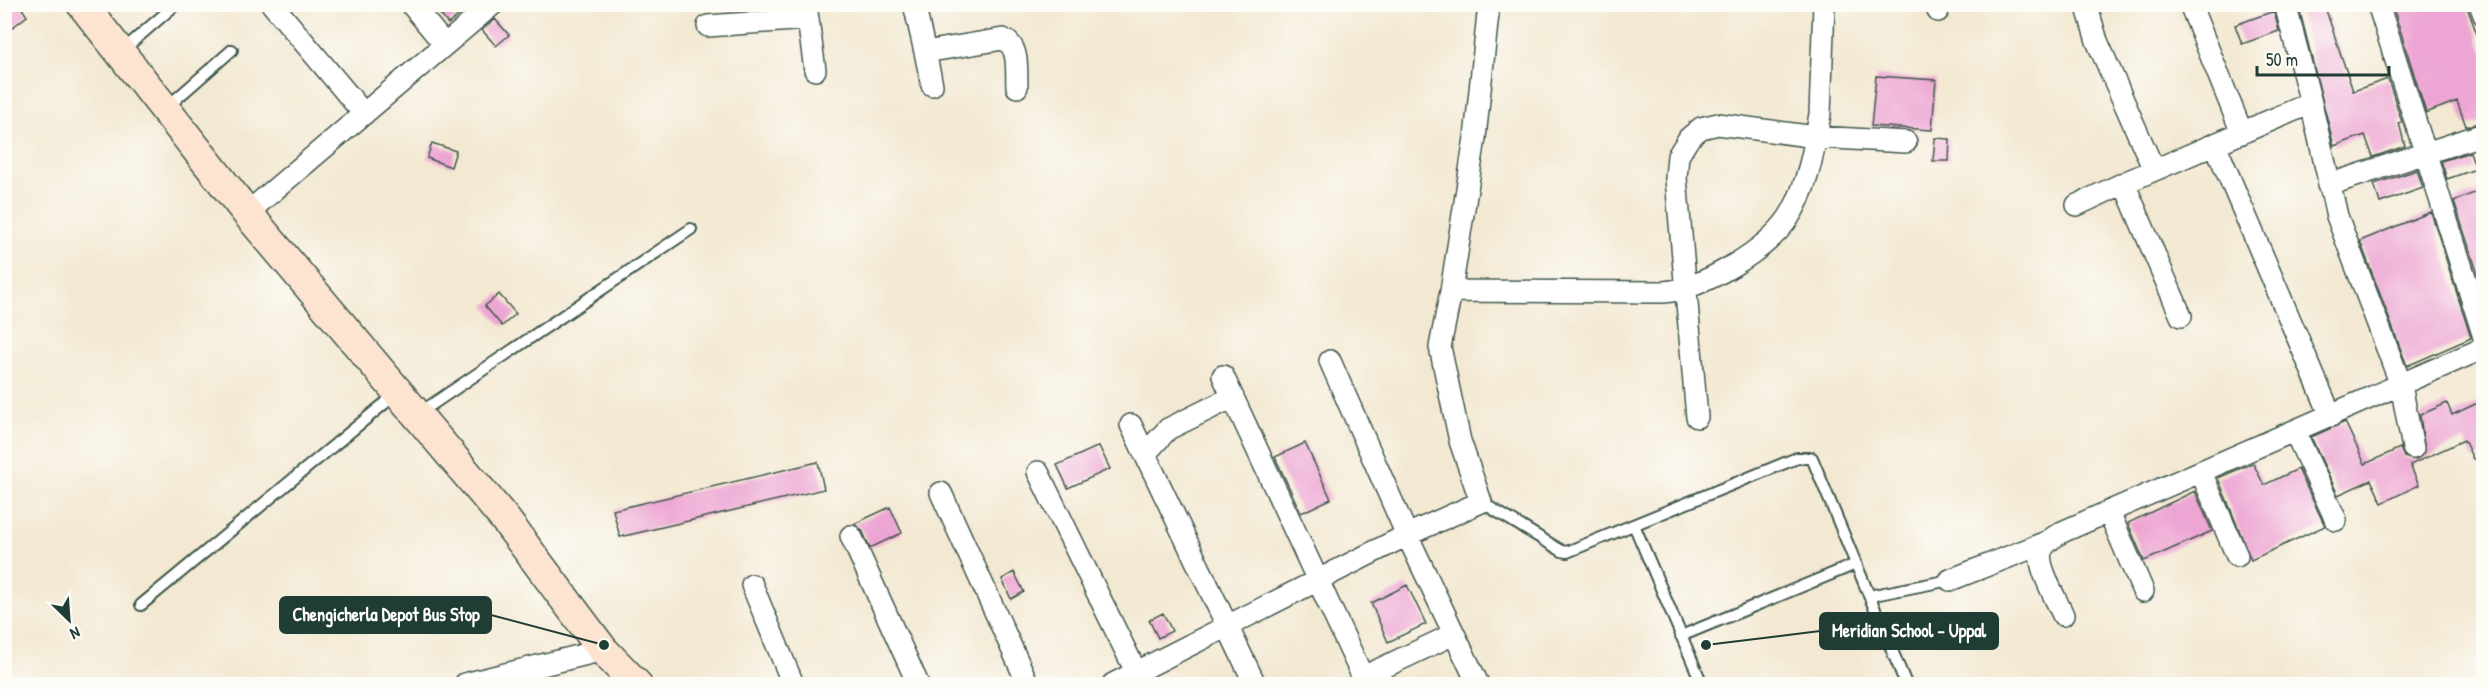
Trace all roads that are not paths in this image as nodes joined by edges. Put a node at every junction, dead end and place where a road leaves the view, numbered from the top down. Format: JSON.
{"nodes":[{"id":1,"x":82,"y":4,"type":"edge"},
{"id":2,"x":272,"y":4,"type":"edge"},
{"id":3,"x":411,"y":4,"type":"edge"},
{"id":4,"x":493,"y":4,"type":"edge"},
{"id":5,"x":914,"y":4,"type":"edge"},
{"id":6,"x":1490,"y":4,"type":"edge"},
{"id":7,"x":1824,"y":4,"type":"edge"},
{"id":8,"x":2086,"y":4,"type":"edge"},
{"id":9,"x":2190,"y":4,"type":"edge"},
{"id":10,"x":2285,"y":4,"type":"edge"},
{"id":11,"x":2378,"y":4,"type":"edge"},
{"id":12,"x":2480,"y":4,"type":"edge"},
{"id":13,"x":175,"y":5,"type":"edge"},
{"id":14,"x":807,"y":12,"type":"edge"},
{"id":15,"x":2484,"y":15,"type":"edge"},
{"id":16,"x":708,"y":26,"type":"dead end"},
{"id":17,"x":445,"y":45,"type":"junction"},
{"id":18,"x":232,"y":50,"type":"dead end"},
{"id":19,"x":925,"y":52,"type":"junction"},
{"id":20,"x":120,"y":53,"type":"junction"},
{"id":21,"x":815,"y":70,"type":"dead end"},
{"id":22,"x":932,"y":86,"type":"dead end"},
{"id":23,"x":1017,"y":87,"type":"dead end"},
{"id":24,"x":2311,"y":104,"type":"junction"},
{"id":25,"x":165,"y":109,"type":"junction"},
{"id":26,"x":364,"y":114,"type":"junction"},
{"id":27,"x":2242,"y":133,"type":"junction"},
{"id":28,"x":2484,"y":134,"type":"edge"},
{"id":29,"x":1816,"y":138,"type":"junction"},
{"id":30,"x":1906,"y":142,"type":"dead end"},
{"id":31,"x":2215,"y":144,"type":"junction"},
{"id":32,"x":2423,"y":153,"type":"junction"},
{"id":33,"x":2154,"y":170,"type":"junction"},
{"id":34,"x":2124,"y":183,"type":"junction"},
{"id":35,"x":2328,"y":184,"type":"junction"},
{"id":36,"x":2077,"y":205,"type":"dead end"},
{"id":37,"x":247,"y":213,"type":"junction"},
{"id":38,"x":691,"y":230,"type":"dead end"},
{"id":39,"x":1686,"y":289,"type":"junction"},
{"id":40,"x":1451,"y":291,"type":"junction"},
{"id":41,"x":2181,"y":316,"type":"dead end"},
{"id":42,"x":2484,"y":337,"type":"edge"},
{"id":43,"x":2484,"y":348,"type":"edge"},
{"id":44,"x":1330,"y":361,"type":"dead end"},
{"id":45,"x":1223,"y":376,"type":"dead end"},
{"id":46,"x":2401,"y":385,"type":"junction"},
{"id":47,"x":398,"y":392,"type":"junction"},
{"id":48,"x":1233,"y":397,"type":"junction"},
{"id":49,"x":417,"y":415,"type":"junction"},
{"id":50,"x":2331,"y":416,"type":"junction"},
{"id":51,"x":1697,"y":417,"type":"dead end"},
{"id":52,"x":1131,"y":425,"type":"dead end"},
{"id":53,"x":2295,"y":432,"type":"junction"},
{"id":54,"x":2414,"y":448,"type":"dead end"},
{"id":55,"x":1145,"y":454,"type":"junction"},
{"id":56,"x":1038,"y":472,"type":"dead end"},
{"id":57,"x":2201,"y":472,"type":"junction"},
{"id":58,"x":941,"y":493,"type":"dead end"},
{"id":59,"x":1481,"y":502,"type":"junction"},
{"id":60,"x":2109,"y":512,"type":"junction"},
{"id":61,"x":2336,"y":520,"type":"dead end"},
{"id":62,"x":1634,"y":525,"type":"junction"},
{"id":63,"x":1407,"y":535,"type":"junction"},
{"id":64,"x":851,"y":536,"type":"dead end"},
{"id":65,"x":2049,"y":541,"type":"junction"},
{"id":66,"x":2237,"y":556,"type":"dead end"},
{"id":67,"x":1856,"y":564,"type":"junction"},
{"id":68,"x":1950,"y":580,"type":"joint"},
{"id":69,"x":1317,"y":581,"type":"junction"},
{"id":70,"x":752,"y":585,"type":"dead end"},
{"id":71,"x":2143,"y":591,"type":"dead end"},
{"id":72,"x":1869,"y":596,"type":"junction"},
{"id":73,"x":141,"y":605,"type":"dead end"},
{"id":74,"x":2063,"y":615,"type":"dead end"},
{"id":75,"x":1228,"y":627,"type":"junction"},
{"id":76,"x":1454,"y":634,"type":"junction"},
{"id":77,"x":1681,"y":636,"type":"junction"},
{"id":78,"x":603,"y":650,"type":"junction"},
{"id":79,"x":1140,"y":679,"type":"edge"},
{"id":80,"x":1364,"y":681,"type":"edge"},
{"id":81,"x":465,"y":684,"type":"edge"},
{"id":82,"x":636,"y":684,"type":"edge"},
{"id":83,"x":793,"y":684,"type":"edge"},
{"id":84,"x":918,"y":684,"type":"edge"},
{"id":85,"x":1028,"y":684,"type":"edge"},
{"id":86,"x":1113,"y":684,"type":"edge"},
{"id":87,"x":1255,"y":684,"type":"edge"},
{"id":88,"x":1478,"y":684,"type":"edge"},
{"id":89,"x":1702,"y":684,"type":"edge"},
{"id":90,"x":1906,"y":684,"type":"edge"}],
"edges":[{"from":1,"to":20,"type":"street"},
{"from":2,"to":26,"type":"street"},
{"from":3,"to":17,"type":"street"},
{"from":4,"to":17,"type":"street"},
{"from":5,"to":19,"type":"street"},
{"from":6,"to":40,"type":"street"},
{"from":7,"to":29,"type":"street"},
{"from":8,"to":33,"type":"street"},
{"from":9,"to":27,"type":"street"},
{"from":10,"to":24,"type":"street"},
{"from":11,"to":32,"type":"street"},
{"from":12,"to":15,"type":"street"},
{"from":13,"to":20,"type":"lane"},
{"from":14,"to":16,"type":"street"},
{"from":14,"to":21,"type":"street"},
{"from":17,"to":26,"type":"street"},
{"from":18,"to":25,"type":"lane"},
{"from":19,"to":22,"type":"street"},
{"from":19,"to":23,"type":"street"},
{"from":20,"to":25,"type":"street"},
{"from":24,"to":27,"type":"street"},
{"from":24,"to":35,"type":"street"},
{"from":25,"to":37,"type":"street"},
{"from":26,"to":37,"type":"street"},
{"from":27,"to":31,"type":"street"},
{"from":28,"to":32,"type":"street"},
{"from":29,"to":30,"type":"street"},
{"from":29,"to":39,"type":"street"},
{"from":29,"to":39,"type":"street"},
{"from":31,"to":33,"type":"street"},
{"from":31,"to":50,"type":"street"},
{"from":32,"to":35,"type":"street"},
{"from":32,"to":42,"type":"street"},
{"from":33,"to":34,"type":"street"},
{"from":34,"to":36,"type":"street"},
{"from":34,"to":41,"type":"street"},
{"from":35,"to":46,"type":"street"},
{"from":37,"to":47,"type":"street"},
{"from":38,"to":49,"type":"lane"},
{"from":39,"to":40,"type":"street"},
{"from":39,"to":51,"type":"street"},
{"from":40,"to":59,"type":"street"},
{"from":43,"to":46,"type":"street"},
{"from":44,"to":63,"type":"street"},
{"from":45,"to":48,"type":"street"},
{"from":46,"to":50,"type":"street"},
{"from":46,"to":54,"type":"street"},
{"from":47,"to":49,"type":"street"},
{"from":47,"to":73,"type":"lane"},
{"from":48,"to":55,"type":"street"},
{"from":48,"to":69,"type":"street"},
{"from":49,"to":78,"type":"street"},
{"from":50,"to":53,"type":"street"},
{"from":52,"to":55,"type":"street"},
{"from":53,"to":57,"type":"street"},
{"from":53,"to":61,"type":"street"},
{"from":55,"to":75,"type":"street"},
{"from":56,"to":79,"type":"street"},
{"from":57,"to":60,"type":"street"},
{"from":57,"to":66,"type":"street"},
{"from":58,"to":85,"type":"street"},
{"from":59,"to":62,"type":"lane"},
{"from":59,"to":63,"type":"street"},
{"from":60,"to":65,"type":"street"},
{"from":60,"to":71,"type":"street"},
{"from":62,"to":67,"type":"lane"},
{"from":62,"to":77,"type":"lane"},
{"from":63,"to":69,"type":"street"},
{"from":63,"to":76,"type":"street"},
{"from":64,"to":84,"type":"street"},
{"from":65,"to":68,"type":"street"},
{"from":65,"to":74,"type":"street"},
{"from":67,"to":72,"type":"lane"},
{"from":67,"to":77,"type":"lane"},
{"from":68,"to":72,"type":"lane"},
{"from":69,"to":75,"type":"street"},
{"from":69,"to":80,"type":"street"},
{"from":70,"to":83,"type":"street"},
{"from":72,"to":90,"type":"lane"},
{"from":75,"to":79,"type":"street"},
{"from":75,"to":87,"type":"street"},
{"from":76,"to":80,"type":"street"},
{"from":76,"to":88,"type":"street"},
{"from":77,"to":89,"type":"lane"},
{"from":78,"to":81,"type":"street"},
{"from":78,"to":82,"type":"street"},
{"from":79,"to":86,"type":"street"}]}
